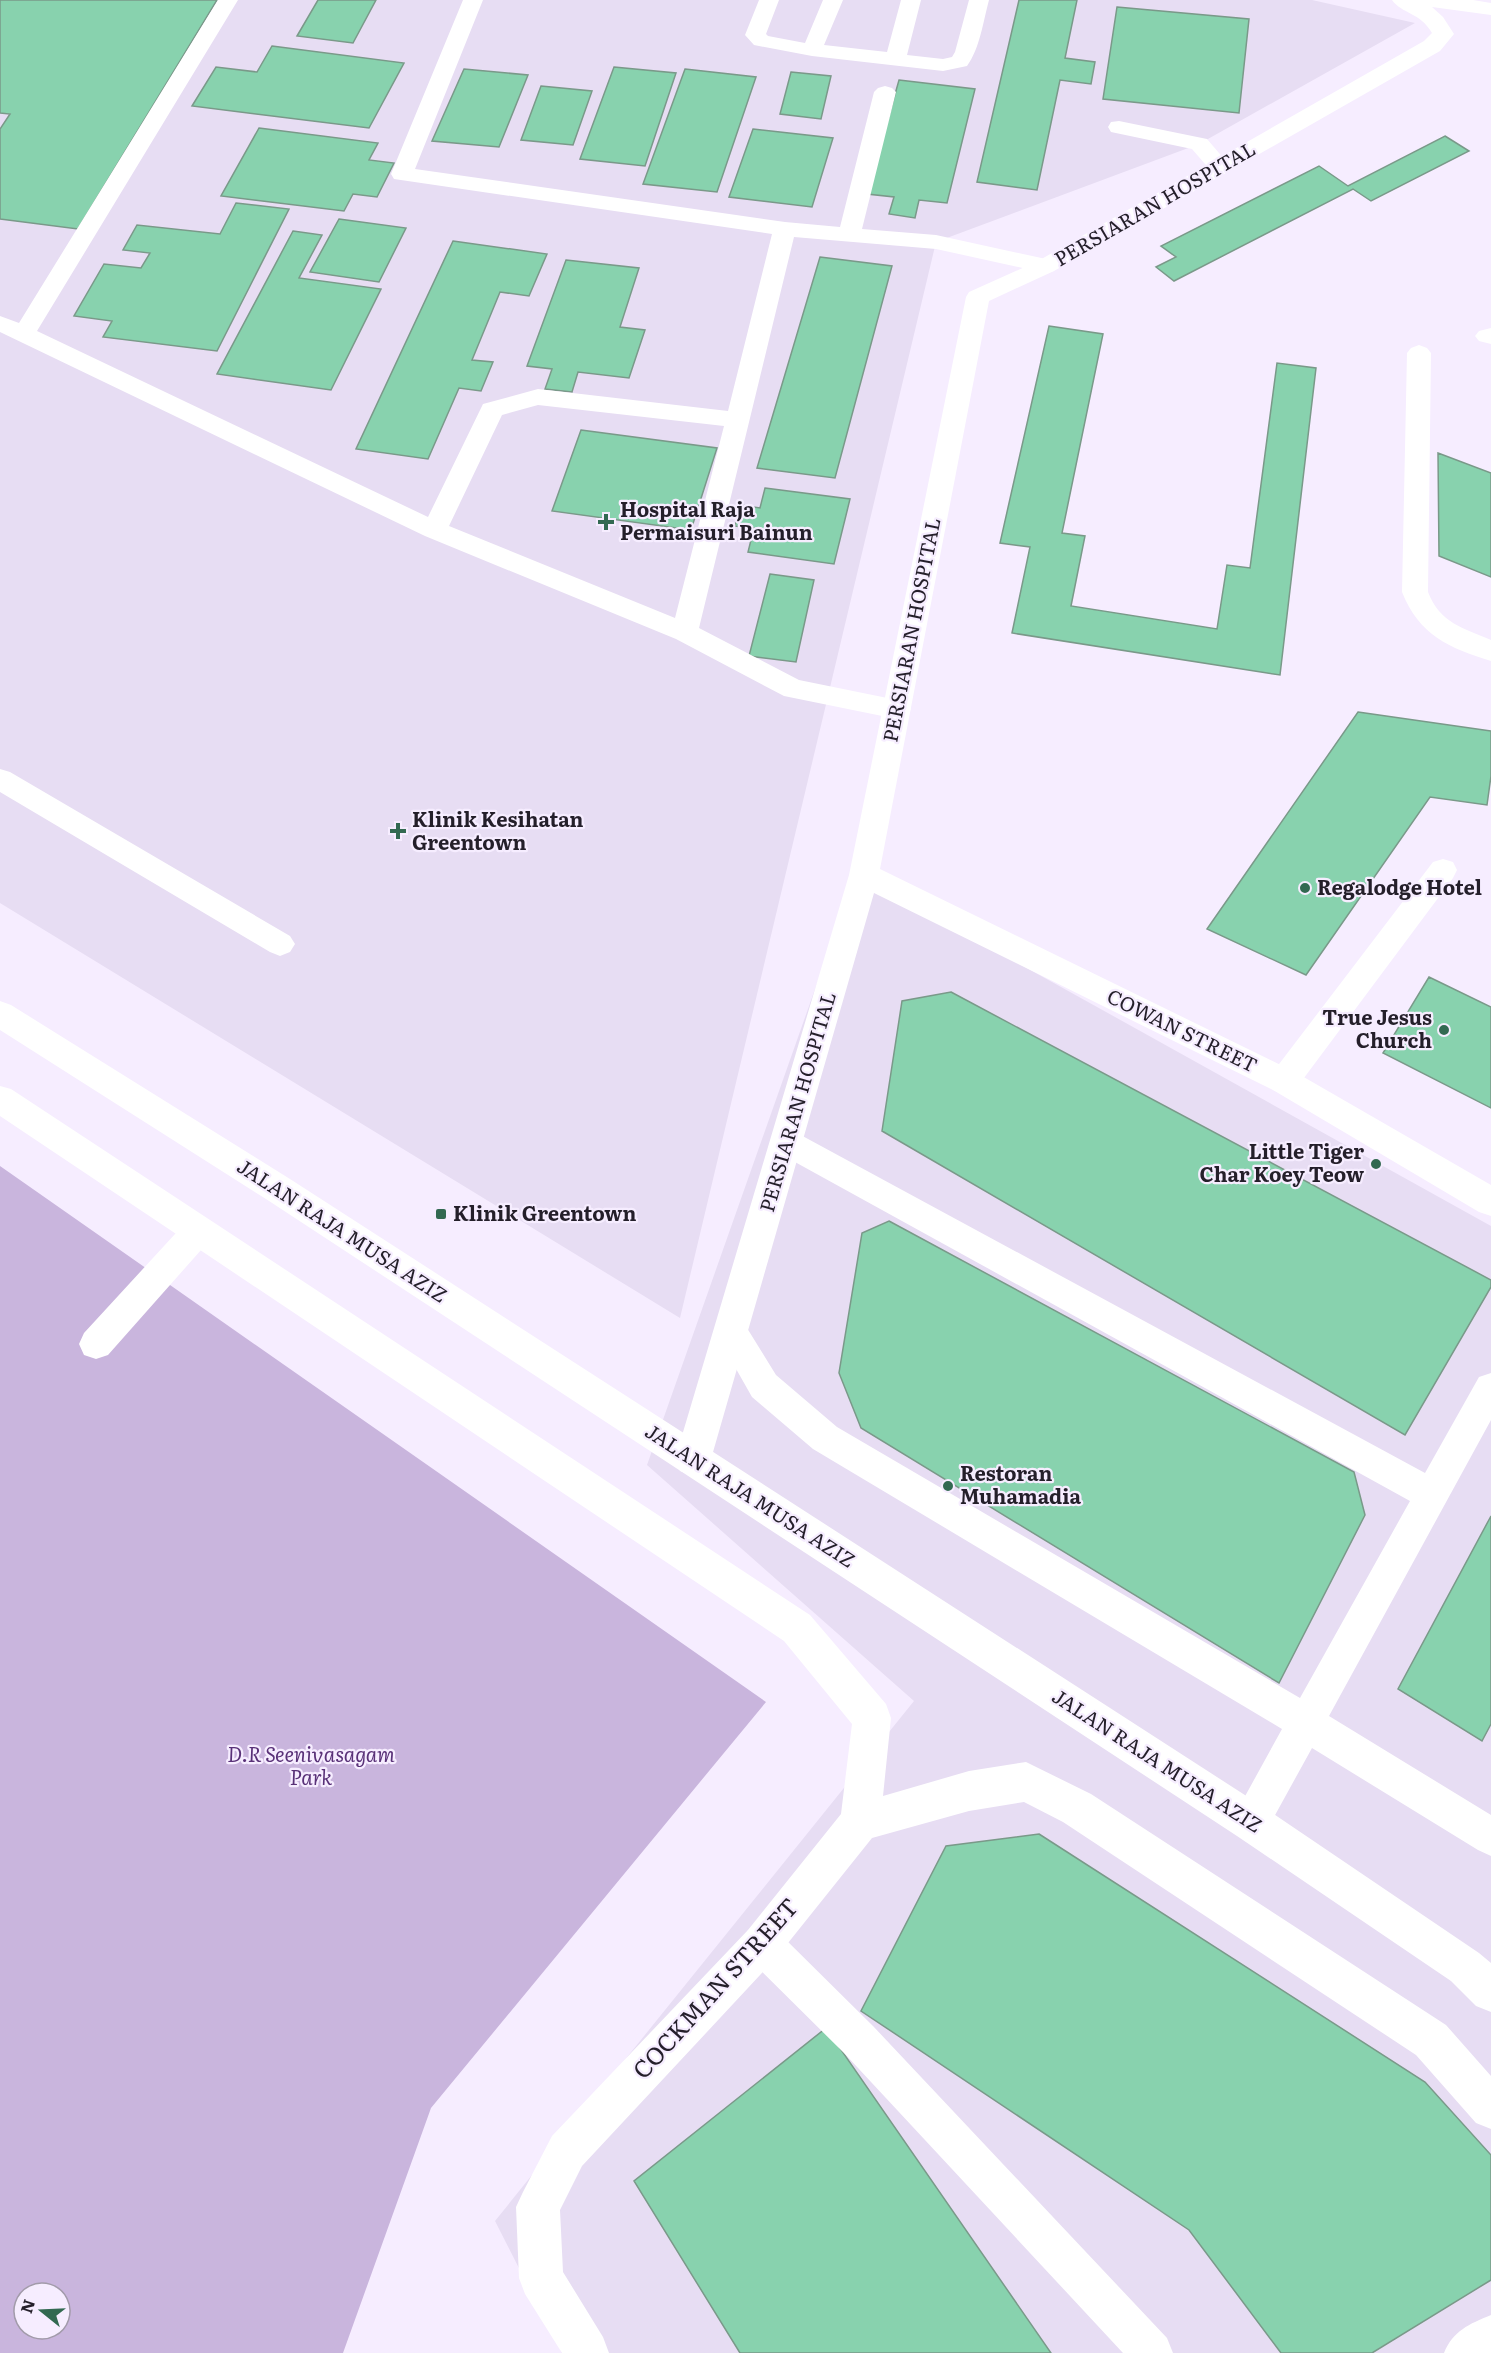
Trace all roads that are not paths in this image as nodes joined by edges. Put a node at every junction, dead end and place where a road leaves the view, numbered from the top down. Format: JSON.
{"nodes":[{"id":1,"x":228,"y":0,"type":"edge"},
{"id":2,"x":473,"y":0,"type":"edge"},
{"id":3,"x":769,"y":0,"type":"edge"},
{"id":4,"x":833,"y":0,"type":"edge"},
{"id":5,"x":911,"y":0,"type":"edge"},
{"id":6,"x":980,"y":0,"type":"edge"},
{"id":7,"x":1403,"y":0,"type":"edge"},
{"id":8,"x":1430,"y":0,"type":"edge"},
{"id":9,"x":1491,"y":9,"type":"edge"},
{"id":10,"x":1460,"y":32,"type":"edge"},
{"id":11,"x":812,"y":50,"type":"junction"},
{"id":12,"x":895,"y":61,"type":"junction"},
{"id":13,"x":885,"y":92,"type":"dead end"},
{"id":14,"x":1119,"y":127,"type":"dead end"},
{"id":15,"x":1220,"y":167,"type":"junction"},
{"id":16,"x":785,"y":229,"type":"junction"},
{"id":17,"x":849,"y":234,"type":"junction"},
{"id":18,"x":1046,"y":266,"type":"junction"},
{"id":19,"x":0,"y":323,"type":"edge"},
{"id":20,"x":23,"y":335,"type":"junction"},
{"id":21,"x":1419,"y":353,"type":"dead end"},
{"id":22,"x":739,"y":420,"type":"junction"},
{"id":23,"x":434,"y":530,"type":"junction"},
{"id":24,"x":685,"y":632,"type":"junction"},
{"id":25,"x":1491,"y":651,"type":"edge"},
{"id":26,"x":897,"y":708,"type":"junction"},
{"id":27,"x":0,"y":779,"type":"edge"},
{"id":28,"x":1443,"y":870,"type":"dead end"},
{"id":29,"x":864,"y":875,"type":"junction"},
{"id":30,"x":280,"y":944,"type":"dead end"},
{"id":31,"x":0,"y":1014,"type":"edge"},
{"id":32,"x":1284,"y":1081,"type":"junction"},
{"id":33,"x":0,"y":1099,"type":"edge"},
{"id":34,"x":786,"y":1142,"type":"junction"},
{"id":35,"x":1491,"y":1202,"type":"edge"},
{"id":36,"x":198,"y":1231,"type":"junction"},
{"id":37,"x":730,"y":1330,"type":"junction"},
{"id":38,"x":96,"y":1344,"type":"dead end"},
{"id":39,"x":1491,"y":1388,"type":"edge"},
{"id":40,"x":693,"y":1459,"type":"junction"},
{"id":41,"x":1432,"y":1495,"type":"junction"},
{"id":42,"x":1305,"y":1722,"type":"junction"},
{"id":43,"x":860,"y":1822,"type":"junction"},
{"id":44,"x":1251,"y":1822,"type":"junction"},
{"id":45,"x":1491,"y":1837,"type":"edge"},
{"id":46,"x":762,"y":1944,"type":"junction"},
{"id":47,"x":1482,"y":1976,"type":"edge"},
{"id":48,"x":1491,"y":2108,"type":"edge"},
{"id":49,"x":1491,"y":2336,"type":"edge"},
{"id":50,"x":587,"y":2353,"type":"edge"},
{"id":51,"x":1152,"y":2353,"type":"edge"},
{"id":52,"x":1465,"y":2353,"type":"edge"}],
"edges":[{"from":1,"to":20,"type":"lane"},
{"from":2,"to":16,"type":"lane"},
{"from":3,"to":11,"type":"lane"},
{"from":4,"to":11,"type":"lane"},
{"from":5,"to":12,"type":"lane"},
{"from":6,"to":12,"type":"lane"},
{"from":7,"to":10,"type":"main road"},
{"from":8,"to":9,"type":"main road"},
{"from":10,"to":15,"type":"main road","name":"PERSIARAN HOSPITAL"},
{"from":11,"to":12,"type":"lane"},
{"from":13,"to":17,"type":"lane"},
{"from":14,"to":15,"type":"lane"},
{"from":15,"to":18,"type":"main road","name":"PERSIARAN HOSPITAL"},
{"from":16,"to":17,"type":"lane"},
{"from":16,"to":22,"type":"lane"},
{"from":17,"to":18,"type":"lane"},
{"from":18,"to":26,"type":"main road","name":"PERSIARAN HOSPITAL"},
{"from":19,"to":20,"type":"lane"},
{"from":20,"to":23,"type":"lane"},
{"from":21,"to":25,"type":"lane"},
{"from":22,"to":23,"type":"lane"},
{"from":22,"to":24,"type":"lane"},
{"from":23,"to":24,"type":"lane"},
{"from":24,"to":26,"type":"lane"},
{"from":26,"to":29,"type":"main road","name":"PERSIARAN HOSPITAL"},
{"from":27,"to":30,"type":"lane"},
{"from":28,"to":32,"type":"lane"},
{"from":29,"to":32,"type":"main road","name":"COWAN STREET"},
{"from":29,"to":34,"type":"main road","name":"PERSIARAN HOSPITAL"},
{"from":31,"to":40,"type":"main road","name":"JALAN RAJA MUSA AZIZ"},
{"from":32,"to":35,"type":"main road","name":"COWAN STREET"},
{"from":33,"to":36,"type":"main road"},
{"from":34,"to":37,"type":"main road","name":"PERSIARAN HOSPITAL"},
{"from":34,"to":41,"type":"lane"},
{"from":36,"to":38,"type":"lane"},
{"from":36,"to":43,"type":"main road"},
{"from":37,"to":40,"type":"main road","name":"PERSIARAN HOSPITAL"},
{"from":37,"to":42,"type":"lane"},
{"from":39,"to":41,"type":"lane"},
{"from":40,"to":44,"type":"main road","name":"JALAN RAJA MUSA AZIZ"},
{"from":41,"to":42,"type":"lane"},
{"from":42,"to":44,"type":"lane"},
{"from":42,"to":45,"type":"lane"},
{"from":43,"to":46,"type":"main road","name":"COCKMAN STREET"},
{"from":43,"to":48,"type":"main road"},
{"from":44,"to":47,"type":"main road","name":"JALAN RAJA MUSA AZIZ"},
{"from":46,"to":50,"type":"main road","name":"COCKMAN STREET"},
{"from":46,"to":51,"type":"lane"},
{"from":49,"to":52,"type":"lane"}]}
